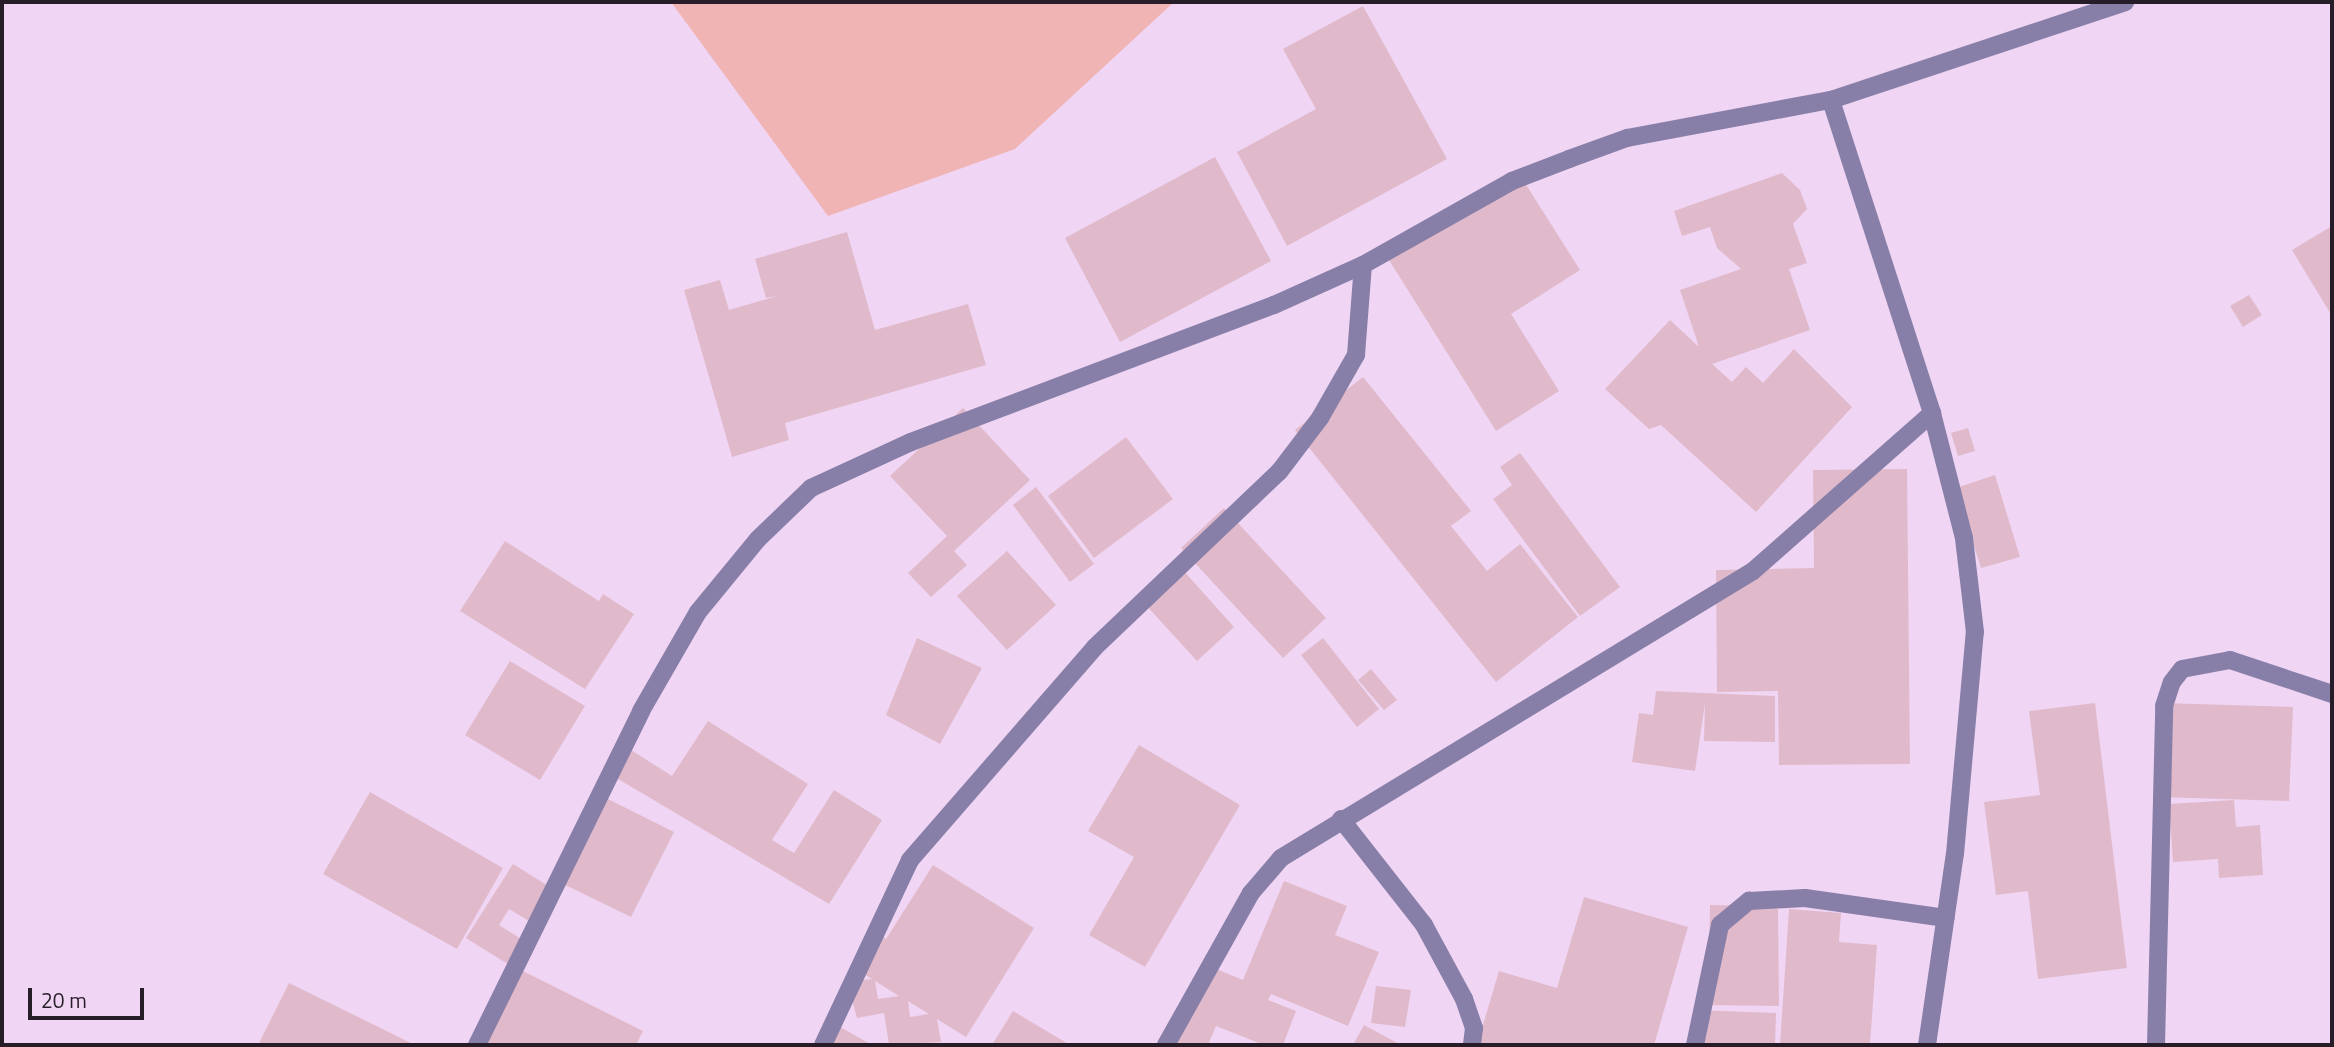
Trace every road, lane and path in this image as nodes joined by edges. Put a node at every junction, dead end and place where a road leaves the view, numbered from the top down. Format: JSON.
{"nodes":[{"id":1,"x":2125,"y":2,"type":"edge"},
{"id":2,"x":1831,"y":100,"type":"junction"},
{"id":3,"x":1363,"y":265,"type":"junction"},
{"id":4,"x":1932,"y":413,"type":"junction"},
{"id":5,"x":2332,"y":694,"type":"edge"},
{"id":6,"x":1341,"y":819,"type":"junction"},
{"id":7,"x":1946,"y":918,"type":"junction"},
{"id":8,"x":477,"y":1045,"type":"edge"},
{"id":9,"x":823,"y":1045,"type":"edge"},
{"id":10,"x":1166,"y":1045,"type":"edge"},
{"id":11,"x":1472,"y":1045,"type":"edge"},
{"id":12,"x":1695,"y":1045,"type":"edge"},
{"id":13,"x":1927,"y":1045,"type":"edge"},
{"id":14,"x":2156,"y":1045,"type":"edge"}],
"edges":[{"from":1,"to":2,"type":"street"},
{"from":2,"to":3,"type":"street"},
{"from":2,"to":4,"type":"street"},
{"from":3,"to":8,"type":"street"},
{"from":3,"to":9,"type":"street"},
{"from":4,"to":6,"type":"street"},
{"from":4,"to":7,"type":"street"},
{"from":5,"to":14,"type":"street"},
{"from":6,"to":10,"type":"street"},
{"from":6,"to":11,"type":"street"},
{"from":7,"to":12,"type":"street"},
{"from":7,"to":13,"type":"street"}]}
